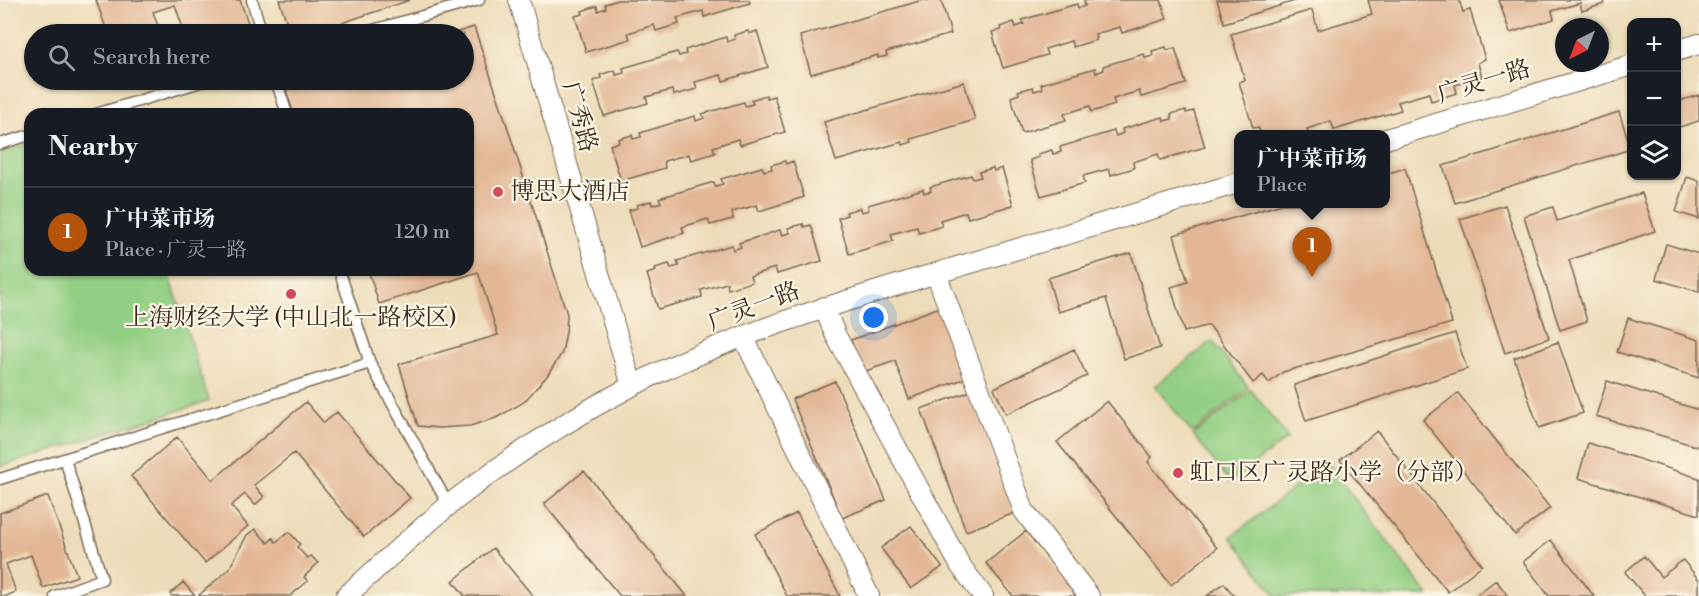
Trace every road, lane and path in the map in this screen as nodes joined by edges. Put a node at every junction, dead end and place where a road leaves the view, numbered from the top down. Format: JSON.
{"nodes":[{"id":1,"x":252,"y":0,"type":"edge"},
{"id":2,"x":480,"y":0,"type":"edge"},
{"id":3,"x":519,"y":0,"type":"edge"},
{"id":4,"x":259,"y":24,"type":"edge"},
{"id":5,"x":395,"y":24,"type":"edge"},
{"id":6,"x":1699,"y":45,"type":"edge"},
{"id":7,"x":1681,"y":50,"type":"edge"},
{"id":8,"x":1627,"y":67,"type":"edge"},
{"id":9,"x":174,"y":90,"type":"edge"},
{"id":10,"x":279,"y":90,"type":"edge"},
{"id":11,"x":116,"y":108,"type":"edge"},
{"id":12,"x":285,"y":108,"type":"edge"},
{"id":13,"x":24,"y":137,"type":"edge"},
{"id":14,"x":1390,"y":138,"type":"edge"},
{"id":15,"x":0,"y":144,"type":"edge"},
{"id":16,"x":1234,"y":184,"type":"edge"},
{"id":17,"x":936,"y":273,"type":"junction"},
{"id":18,"x":341,"y":276,"type":"edge"},
{"id":19,"x":824,"y":307,"type":"junction"},
{"id":20,"x":743,"y":336,"type":"junction"},
{"id":21,"x":370,"y":363,"type":"junction"},
{"id":22,"x":632,"y":386,"type":"junction"},
{"id":23,"x":65,"y":459,"type":"junction"},
{"id":24,"x":0,"y":479,"type":"edge"},
{"id":25,"x":449,"y":506,"type":"junction"},
{"id":26,"x":55,"y":596,"type":"edge"},
{"id":27,"x":346,"y":596,"type":"edge"},
{"id":28,"x":869,"y":596,"type":"edge"},
{"id":29,"x":983,"y":596,"type":"edge"},
{"id":30,"x":1089,"y":596,"type":"edge"}],
"edges":[{"from":1,"to":4,"type":"lane"},
{"from":2,"to":5,"type":"lane"},
{"from":3,"to":22,"type":"street","name":"广秀路"},
{"from":6,"to":7,"type":"street"},
{"from":8,"to":14,"type":"street","name":"广灵一路"},
{"from":9,"to":11,"type":"lane"},
{"from":10,"to":12,"type":"lane"},
{"from":13,"to":15,"type":"lane"},
{"from":16,"to":17,"type":"street","name":"广灵一路"},
{"from":17,"to":19,"type":"street","name":"广灵一路"},
{"from":17,"to":30,"type":"street"},
{"from":18,"to":21,"type":"lane"},
{"from":19,"to":20,"type":"street","name":"广灵一路"},
{"from":19,"to":29,"type":"street"},
{"from":20,"to":22,"type":"street","name":"广灵一路"},
{"from":20,"to":28,"type":"street"},
{"from":21,"to":23,"type":"lane"},
{"from":21,"to":25,"type":"lane"},
{"from":22,"to":25,"type":"street","name":"广灵一路"},
{"from":23,"to":24,"type":"lane"},
{"from":23,"to":26,"type":"lane"},
{"from":25,"to":27,"type":"street","name":"广灵一路"}]}
